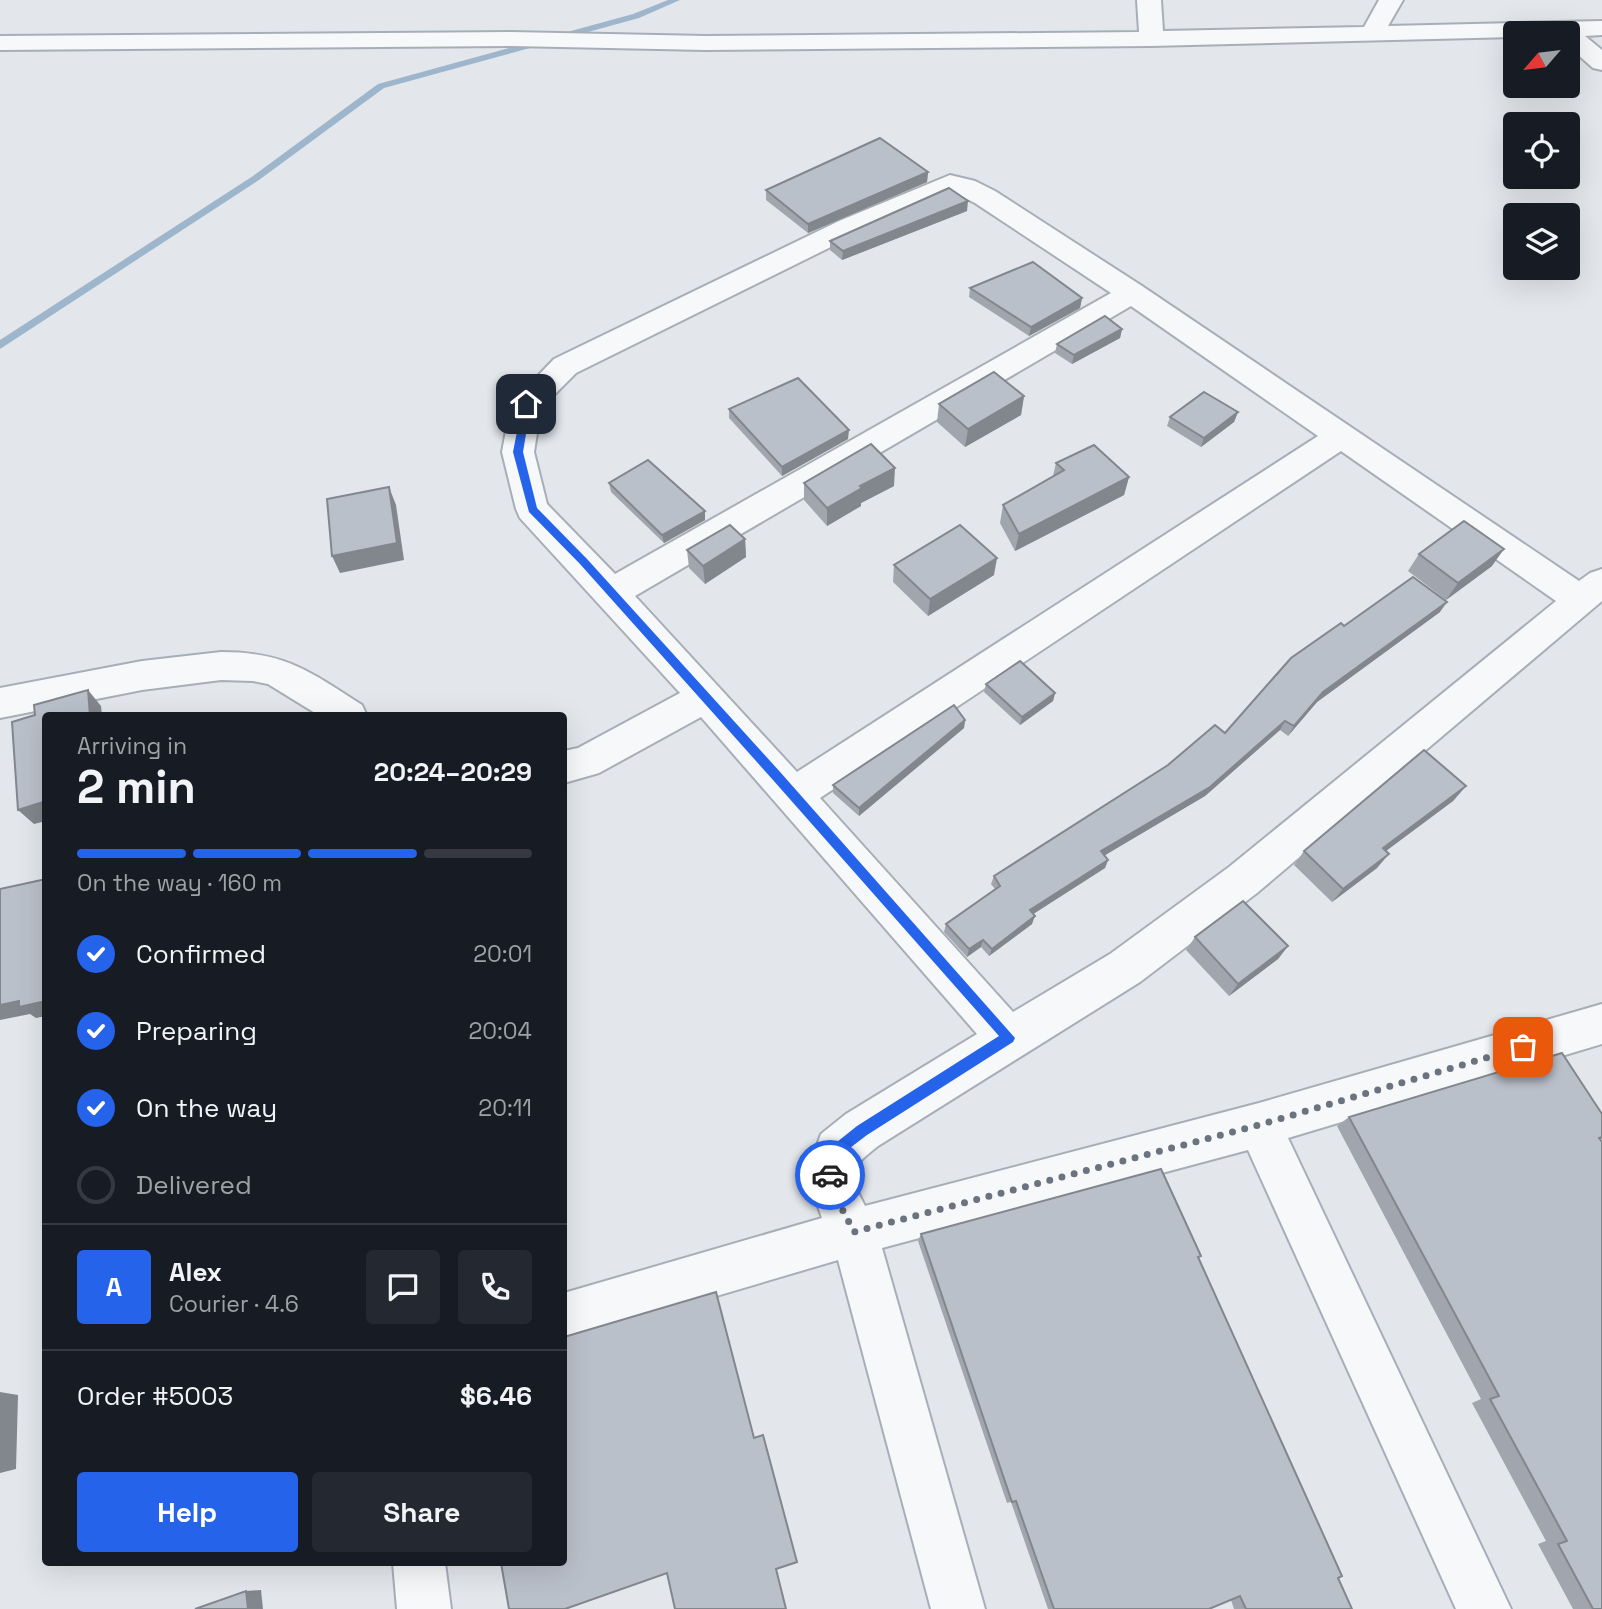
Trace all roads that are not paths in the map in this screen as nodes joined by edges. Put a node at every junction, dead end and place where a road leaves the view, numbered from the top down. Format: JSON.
{"nodes":[{"id":1,"x":1149,"y":0,"type":"edge"},
{"id":2,"x":1391,"y":0,"type":"edge"},
{"id":3,"x":1602,"y":28,"type":"edge"},
{"id":4,"x":1580,"y":30,"type":"edge"},
{"id":5,"x":1503,"y":33,"type":"edge"},
{"id":6,"x":1372,"y":34,"type":"junction"},
{"id":7,"x":1151,"y":39,"type":"junction"},
{"id":8,"x":0,"y":43,"type":"edge"},
{"id":9,"x":1580,"y":44,"type":"edge"},
{"id":10,"x":1602,"y":63,"type":"edge"},
{"id":11,"x":1132,"y":293,"type":"junction"},
{"id":12,"x":1342,"y":436,"type":"junction"},
{"id":13,"x":1590,"y":590,"type":"edge"},
{"id":14,"x":611,"y":593,"type":"junction"},
{"id":15,"x":705,"y":698,"type":"junction"},
{"id":16,"x":0,"y":703,"type":"edge"},
{"id":17,"x":342,"y":712,"type":"edge"},
{"id":18,"x":567,"y":766,"type":"edge"},
{"id":19,"x":793,"y":795,"type":"junction"},
{"id":20,"x":1602,"y":1024,"type":"edge"},
{"id":21,"x":1008,"y":1038,"type":"junction"},
{"id":22,"x":1259,"y":1125,"type":"junction"},
{"id":23,"x":854,"y":1232,"type":"junction"},
{"id":24,"x":567,"y":1316,"type":"edge"},
{"id":25,"x":419,"y":1566,"type":"edge"},
{"id":26,"x":424,"y":1609,"type":"edge"},
{"id":27,"x":958,"y":1609,"type":"edge"},
{"id":28,"x":1484,"y":1609,"type":"edge"}],
"edges":[{"from":1,"to":7,"type":"street"},
{"from":2,"to":6,"type":"street"},
{"from":3,"to":4,"type":"street"},
{"from":5,"to":6,"type":"street"},
{"from":6,"to":7,"type":"street"},
{"from":7,"to":8,"type":"street"},
{"from":9,"to":10,"type":"street"},
{"from":11,"to":12,"type":"street"},
{"from":11,"to":14,"type":"street"},
{"from":11,"to":14,"type":"street"},
{"from":12,"to":13,"type":"street"},
{"from":12,"to":19,"type":"street"},
{"from":13,"to":21,"type":"street"},
{"from":14,"to":15,"type":"street"},
{"from":15,"to":18,"type":"street"},
{"from":15,"to":19,"type":"street"},
{"from":16,"to":17,"type":"street"},
{"from":19,"to":21,"type":"street"},
{"from":20,"to":22,"type":"street"},
{"from":21,"to":23,"type":"street"},
{"from":22,"to":23,"type":"street"},
{"from":22,"to":28,"type":"street"},
{"from":23,"to":24,"type":"street"},
{"from":23,"to":27,"type":"street"},
{"from":25,"to":26,"type":"street"}]}
